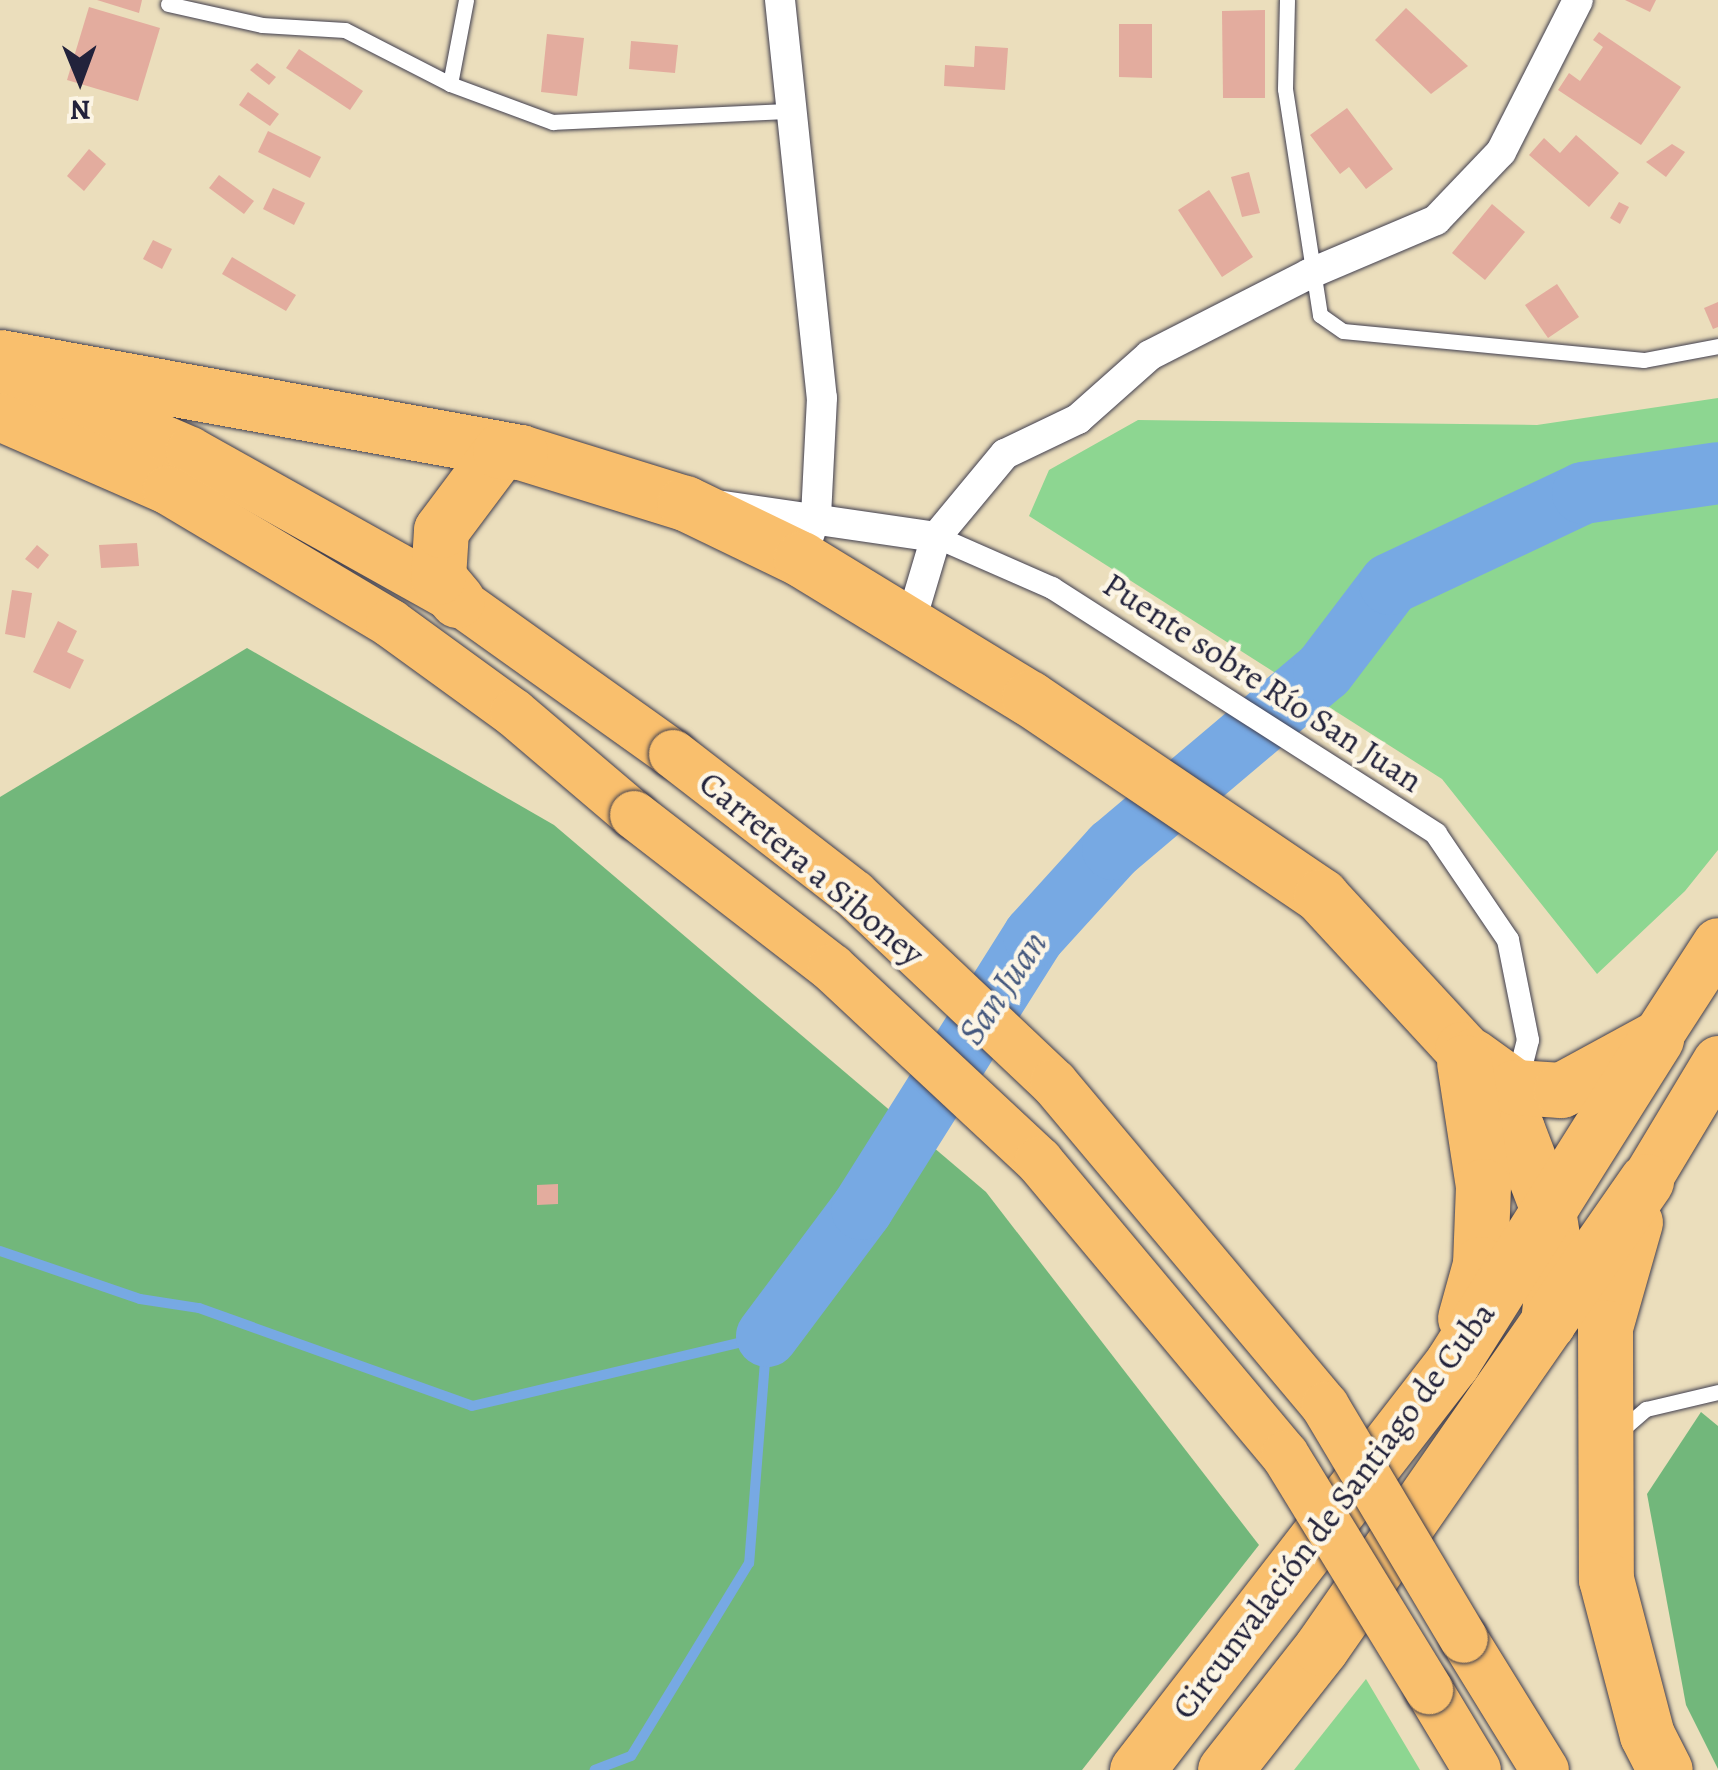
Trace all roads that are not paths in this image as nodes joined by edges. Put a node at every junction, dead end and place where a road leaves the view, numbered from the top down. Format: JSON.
{"nodes":[{"id":1,"x":466,"y":0,"type":"edge"},
{"id":2,"x":780,"y":0,"type":"edge"},
{"id":3,"x":1287,"y":0,"type":"edge"},
{"id":4,"x":1578,"y":0,"type":"edge"},
{"id":5,"x":168,"y":4,"type":"dead end"},
{"id":6,"x":450,"y":84,"type":"junction"},
{"id":7,"x":790,"y":111,"type":"junction"},
{"id":8,"x":1309,"y":274,"type":"junction"},
{"id":9,"x":1718,"y":346,"type":"edge"},
{"id":10,"x":0,"y":357,"type":"edge"},
{"id":11,"x":0,"y":368,"type":"edge"},
{"id":12,"x":0,"y":417,"type":"edge"},
{"id":13,"x":520,"y":452,"type":"junction"},
{"id":14,"x":809,"y":537,"type":"junction"},
{"id":15,"x":936,"y":538,"type":"junction"},
{"id":16,"x":456,"y":600,"type":"junction"},
{"id":17,"x":910,"y":624,"type":"junction"},
{"id":18,"x":1718,"y":944,"type":"edge"},
{"id":19,"x":1656,"y":1038,"type":"junction"},
{"id":20,"x":1462,"y":1050,"type":"junction"},
{"id":21,"x":1718,"y":1061,"type":"edge"},
{"id":22,"x":1515,"y":1087,"type":"junction"},
{"id":23,"x":1646,"y":1181,"type":"junction"},
{"id":24,"x":1548,"y":1210,"type":"junction"},
{"id":25,"x":1548,"y":1323,"type":"junction"},
{"id":26,"x":1452,"y":1362,"type":"junction"},
{"id":27,"x":1718,"y":1392,"type":"edge"},
{"id":28,"x":1601,"y":1447,"type":"junction"},
{"id":29,"x":1137,"y":1770,"type":"edge"},
{"id":30,"x":1225,"y":1770,"type":"edge"},
{"id":31,"x":1478,"y":1770,"type":"edge"},
{"id":32,"x":1545,"y":1770,"type":"edge"},
{"id":33,"x":1665,"y":1770,"type":"edge"}],
"edges":[{"from":1,"to":6,"type":"lane"},
{"from":2,"to":7,"type":"street"},
{"from":3,"to":8,"type":"lane"},
{"from":4,"to":8,"type":"street"},
{"from":5,"to":6,"type":"lane"},
{"from":6,"to":7,"type":"lane"},
{"from":7,"to":14,"type":"street"},
{"from":8,"to":9,"type":"lane"},
{"from":8,"to":15,"type":"street"},
{"from":10,"to":13,"type":"highway"},
{"from":11,"to":16,"type":"main road","name":"Carretera a Siboney"},
{"from":12,"to":31,"type":"main road","name":"Carretera a Siboney","bridge":true},
{"from":13,"to":14,"type":"highway"},
{"from":13,"to":16,"type":"highway"},
{"from":14,"to":15,"type":"street"},
{"from":14,"to":17,"type":"highway"},
{"from":15,"to":17,"type":"street"},
{"from":15,"to":22,"type":"street","name":"Puente sobre Río San Juan"},
{"from":16,"to":32,"type":"main road","name":"Carretera a Siboney","bridge":true},
{"from":17,"to":20,"type":"highway"},
{"from":18,"to":19,"type":"highway","name":"Circunvalación de Santiago de Cuba"},
{"from":19,"to":22,"type":"highway"},
{"from":19,"to":24,"type":"highway","name":"Circunvalación de Santiago de Cuba"},
{"from":20,"to":22,"type":"highway"},
{"from":20,"to":24,"type":"highway"},
{"from":20,"to":26,"type":"highway"},
{"from":21,"to":23,"type":"highway","name":"Circunvalación de Santiago de Cuba"},
{"from":23,"to":25,"type":"highway","name":"Circunvalación de Santiago de Cuba"},
{"from":23,"to":28,"type":"highway"},
{"from":24,"to":25,"type":"highway"},
{"from":24,"to":26,"type":"highway","name":"Circunvalación de Santiago de Cuba"},
{"from":25,"to":30,"type":"highway","name":"Circunvalación de Santiago de Cuba"},
{"from":26,"to":29,"type":"highway","name":"Circunvalación de Santiago de Cuba"},
{"from":27,"to":28,"type":"lane"},
{"from":28,"to":33,"type":"highway"}]}
